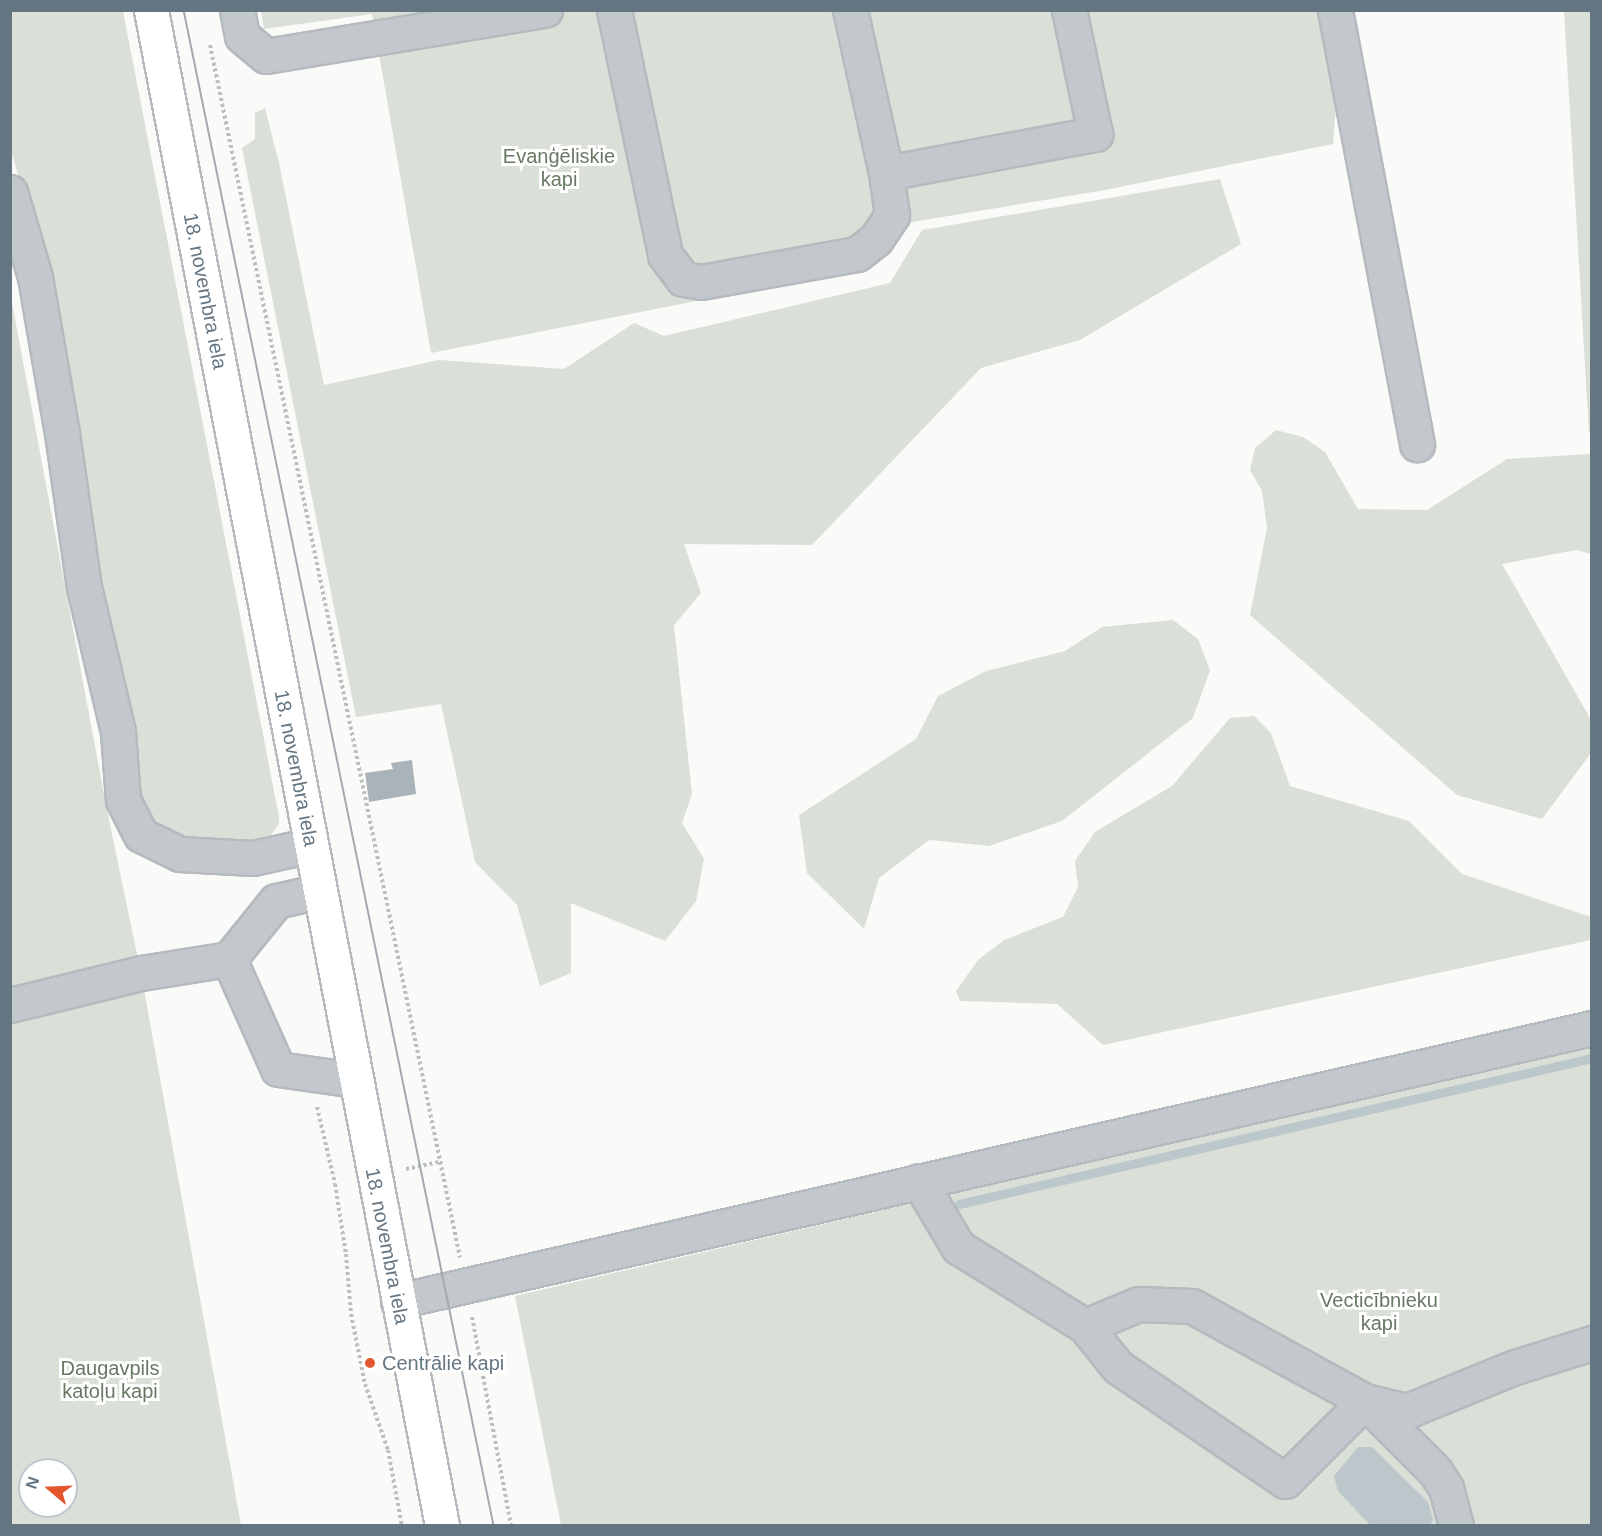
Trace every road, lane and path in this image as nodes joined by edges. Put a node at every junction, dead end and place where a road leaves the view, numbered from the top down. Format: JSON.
{"nodes":[{"id":1,"x":151,"y":10,"type":"edge"},
{"id":2,"x":237,"y":10,"type":"edge"},
{"id":3,"x":545,"y":10,"type":"edge"},
{"id":4,"x":614,"y":10,"type":"edge"},
{"id":5,"x":850,"y":10,"type":"edge"},
{"id":6,"x":1069,"y":10,"type":"edge"},
{"id":7,"x":1335,"y":10,"type":"edge"},
{"id":8,"x":209,"y":42,"type":"dead end"},
{"id":9,"x":886,"y":173,"type":"junction"},
{"id":10,"x":10,"y":192,"type":"edge"},
{"id":11,"x":1417,"y":444,"type":"dead end"},
{"id":12,"x":311,"y":845,"type":"junction"},
{"id":13,"x":320,"y":891,"type":"junction"},
{"id":14,"x":229,"y":959,"type":"junction"},
{"id":15,"x":10,"y":1005,"type":"edge"},
{"id":16,"x":1592,"y":1028,"type":"edge"},
{"id":17,"x":309,"y":1074,"type":"junction"},
{"id":18,"x":355,"y":1080,"type":"junction"},
{"id":19,"x":440,"y":1162,"type":"junction"},
{"id":20,"x":401,"y":1170,"type":"dead end"},
{"id":21,"x":918,"y":1181,"type":"junction"},
{"id":22,"x":466,"y":1286,"type":"junction"},
{"id":23,"x":398,"y":1301,"type":"junction"},
{"id":24,"x":1085,"y":1326,"type":"junction"},
{"id":25,"x":1592,"y":1343,"type":"edge"},
{"id":26,"x":1365,"y":1401,"type":"junction"},
{"id":27,"x":402,"y":1526,"type":"edge"},
{"id":28,"x":442,"y":1526,"type":"edge"},
{"id":29,"x":511,"y":1526,"type":"edge"},
{"id":30,"x":1456,"y":1526,"type":"edge"}],
"edges":[{"from":1,"to":12,"type":"main road","name":"18. novembra iela"},
{"from":2,"to":3,"type":"lane"},
{"from":4,"to":9,"type":"lane"},
{"from":5,"to":9,"type":"lane"},
{"from":6,"to":9,"type":"lane"},
{"from":7,"to":11,"type":"lane"},
{"from":8,"to":19,"type":"path"},
{"from":10,"to":12,"type":"lane"},
{"from":12,"to":13,"type":"main road","name":"18. novembra iela"},
{"from":13,"to":14,"type":"lane"},
{"from":13,"to":18,"type":"main road","name":"18. novembra iela"},
{"from":14,"to":15,"type":"lane"},
{"from":14,"to":17,"type":"lane"},
{"from":16,"to":21,"type":"lane"},
{"from":17,"to":18,"type":"lane"},
{"from":17,"to":27,"type":"path"},
{"from":18,"to":23,"type":"main road","name":"18. novembra iela"},
{"from":19,"to":20,"type":"path"},
{"from":19,"to":22,"type":"path"},
{"from":21,"to":22,"type":"lane"},
{"from":21,"to":24,"type":"lane"},
{"from":22,"to":23,"type":"lane"},
{"from":22,"to":29,"type":"path"},
{"from":23,"to":28,"type":"main road","name":"18. novembra iela"},
{"from":24,"to":26,"type":"lane"},
{"from":24,"to":26,"type":"lane"},
{"from":25,"to":26,"type":"lane"},
{"from":26,"to":30,"type":"lane"}]}
